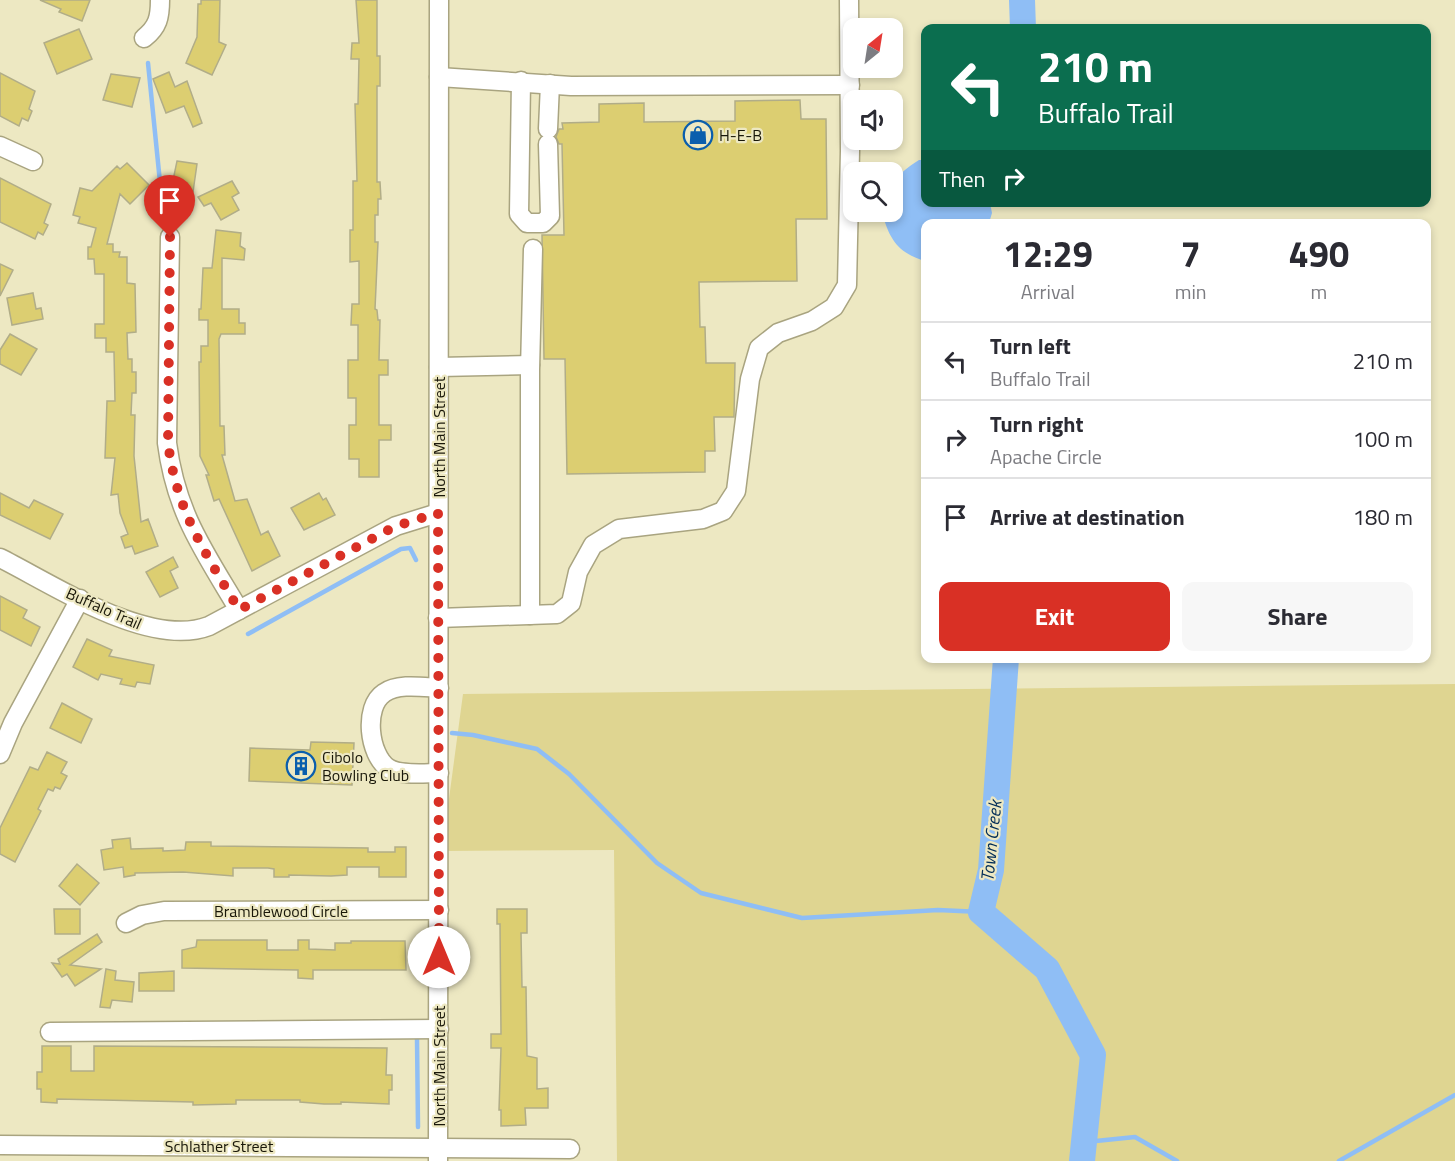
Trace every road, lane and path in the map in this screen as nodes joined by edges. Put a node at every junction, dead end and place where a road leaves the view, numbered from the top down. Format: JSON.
{"nodes":[{"id":1,"x":160,"y":0,"type":"edge"},
{"id":2,"x":439,"y":0,"type":"edge"},
{"id":3,"x":849,"y":0,"type":"edge"},
{"id":4,"x":144,"y":38,"type":"dead end"},
{"id":5,"x":439,"y":77,"type":"junction"},
{"id":6,"x":521,"y":81,"type":"junction"},
{"id":7,"x":550,"y":84,"type":"junction"},
{"id":8,"x":850,"y":85,"type":"junction"},
{"id":9,"x":0,"y":146,"type":"edge"},
{"id":10,"x":33,"y":161,"type":"dead end"},
{"id":11,"x":170,"y":237,"type":"dead end"},
{"id":12,"x":533,"y":249,"type":"dead end"},
{"id":13,"x":530,"y":365,"type":"junction"},
{"id":14,"x":439,"y":367,"type":"junction"},
{"id":15,"x":438,"y":513,"type":"junction"},
{"id":16,"x":0,"y":558,"type":"edge"},
{"id":17,"x":80,"y":598,"type":"junction"},
{"id":18,"x":239,"y":610,"type":"junction"},
{"id":19,"x":530,"y":615,"type":"junction"},
{"id":20,"x":438,"y":618,"type":"junction"},
{"id":21,"x":439,"y":688,"type":"junction"},
{"id":22,"x":0,"y":754,"type":"edge"},
{"id":23,"x":439,"y":773,"type":"junction"},
{"id":24,"x":439,"y":910,"type":"junction"},
{"id":25,"x":126,"y":923,"type":"dead end"},
{"id":26,"x":439,"y":1029,"type":"junction"},
{"id":27,"x":50,"y":1032,"type":"dead end"},
{"id":28,"x":0,"y":1145,"type":"edge"},
{"id":29,"x":570,"y":1149,"type":"dead end"},
{"id":30,"x":239,"y":1154,"type":"edge"},
{"id":31,"x":438,"y":1155,"type":"edge"}],
"edges":[{"from":1,"to":4,"type":"street"},
{"from":2,"to":5,"type":"street","name":"North Main Street"},
{"from":3,"to":8,"type":"street"},
{"from":5,"to":6,"type":"street"},
{"from":5,"to":14,"type":"street","name":"North Main Street"},
{"from":6,"to":7,"type":"street"},
{"from":6,"to":7,"type":"street"},
{"from":7,"to":8,"type":"street"},
{"from":8,"to":19,"type":"street"},
{"from":9,"to":10,"type":"street"},
{"from":11,"to":18,"type":"street"},
{"from":12,"to":13,"type":"street"},
{"from":13,"to":14,"type":"street"},
{"from":13,"to":19,"type":"street"},
{"from":14,"to":15,"type":"street","name":"North Main Street"},
{"from":15,"to":18,"type":"street","name":"Buffalo Trail"},
{"from":15,"to":20,"type":"street","name":"North Main Street"},
{"from":16,"to":17,"type":"street","name":"Buffalo Trail"},
{"from":17,"to":18,"type":"street","name":"Buffalo Trail"},
{"from":17,"to":22,"type":"street"},
{"from":19,"to":20,"type":"street"},
{"from":20,"to":21,"type":"street","name":"North Main Street"},
{"from":21,"to":23,"type":"street","name":"North Main Street"},
{"from":21,"to":23,"type":"street"},
{"from":23,"to":24,"type":"street","name":"North Main Street"},
{"from":24,"to":25,"type":"street","name":"Bramblewood Circle"},
{"from":24,"to":26,"type":"street","name":"North Main Street"},
{"from":26,"to":27,"type":"street"},
{"from":26,"to":31,"type":"street","name":"North Main Street"},
{"from":28,"to":30,"type":"street","name":"Schlather Street"},
{"from":29,"to":31,"type":"street","name":"Schlather Street"},
{"from":30,"to":31,"type":"street","name":"Schlather Street"}]}
